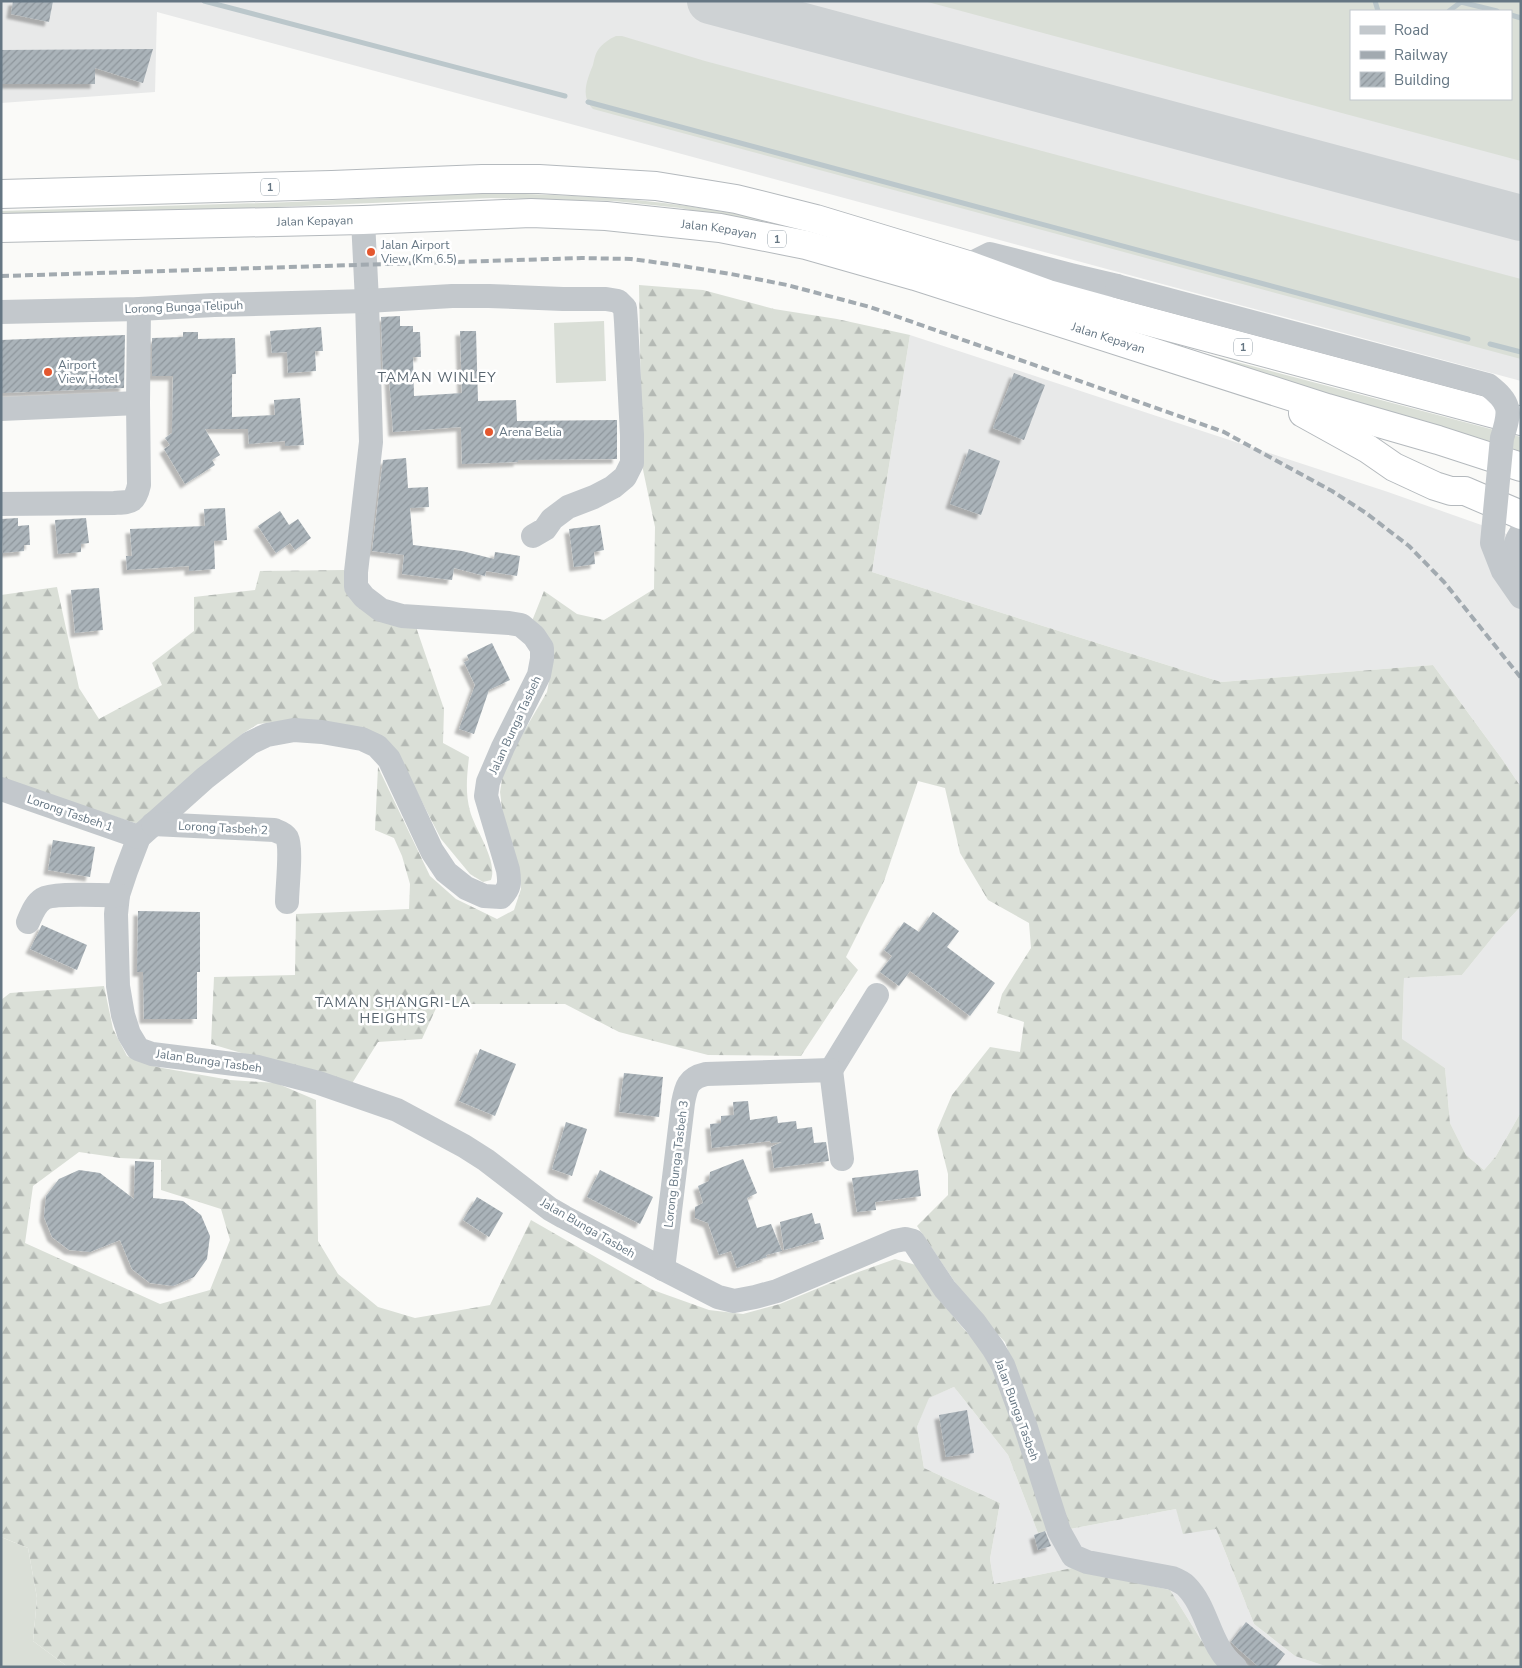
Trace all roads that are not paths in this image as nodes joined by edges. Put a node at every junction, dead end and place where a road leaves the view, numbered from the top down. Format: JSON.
{"nodes":[{"id":1,"x":1,"y":194,"type":"edge"},
{"id":2,"x":363,"y":220,"type":"junction"},
{"id":3,"x":1,"y":228,"type":"edge"},
{"id":4,"x":968,"y":265,"type":"junction"},
{"id":5,"x":367,"y":301,"type":"junction"},
{"id":6,"x":138,"y":309,"type":"junction"},
{"id":7,"x":1,"y":312,"type":"edge"},
{"id":8,"x":1232,"y":378,"type":"junction"},
{"id":9,"x":138,"y":403,"type":"junction"},
{"id":10,"x":1327,"y":408,"type":"junction"},
{"id":11,"x":1,"y":409,"type":"edge"},
{"id":12,"x":1521,"y":420,"type":"edge"},
{"id":13,"x":1521,"y":467,"type":"edge"},
{"id":14,"x":1465,"y":491,"type":"junction"},
{"id":15,"x":1,"y":504,"type":"edge"},
{"id":16,"x":1521,"y":515,"type":"edge"},
{"id":17,"x":1521,"y":533,"type":"edge"},
{"id":18,"x":533,"y":536,"type":"dead end"},
{"id":19,"x":1521,"y":574,"type":"edge"},
{"id":20,"x":1521,"y":597,"type":"edge"},
{"id":21,"x":1,"y":789,"type":"edge"},
{"id":22,"x":146,"y":831,"type":"junction"},
{"id":23,"x":118,"y":896,"type":"junction"},
{"id":24,"x":287,"y":902,"type":"dead end"},
{"id":25,"x":28,"y":922,"type":"dead end"},
{"id":26,"x":877,"y":995,"type":"dead end"},
{"id":27,"x":831,"y":1070,"type":"junction"},
{"id":28,"x":842,"y":1159,"type":"dead end"},
{"id":29,"x":663,"y":1270,"type":"junction"},
{"id":30,"x":1235,"y":1667,"type":"edge"}],
"edges":[{"from":1,"to":4,"type":"highway","name":"Jalan Kepayan","number":"1"},
{"from":2,"to":3,"type":"highway","name":"Jalan Kepayan","number":"1"},
{"from":2,"to":5,"type":"street","name":"Jalan Bunga Tasbeh"},
{"from":2,"to":8,"type":"highway","name":"Jalan Kepayan","number":"1"},
{"from":4,"to":12,"type":"highway","name":"Jalan Kepayan","number":"1"},
{"from":4,"to":20,"type":"street","bridge":true},
{"from":5,"to":6,"type":"street","name":"Lorong Bunga Telipuh"},
{"from":5,"to":18,"type":"street"},
{"from":5,"to":22,"type":"street","name":"Jalan Bunga Tasbeh"},
{"from":6,"to":7,"type":"street","name":"Lorong Bunga Telipuh"},
{"from":6,"to":9,"type":"street"},
{"from":8,"to":10,"type":"highway","name":"Jalan Kepayan","number":"1"},
{"from":8,"to":14,"type":"highway"},
{"from":9,"to":11,"type":"street"},
{"from":9,"to":15,"type":"street"},
{"from":10,"to":13,"type":"highway","name":"Jalan Kepayan","number":"1"},
{"from":10,"to":14,"type":"highway"},
{"from":14,"to":16,"type":"highway"},
{"from":17,"to":19,"type":"street"},
{"from":21,"to":22,"type":"street","name":"Lorong Tasbeh 1"},
{"from":22,"to":23,"type":"street","name":"Jalan Bunga Tasbeh"},
{"from":22,"to":24,"type":"street","name":"Lorong Tasbeh 2"},
{"from":23,"to":25,"type":"street"},
{"from":23,"to":29,"type":"street","name":"Jalan Bunga Tasbeh"},
{"from":26,"to":27,"type":"street"},
{"from":27,"to":28,"type":"street"},
{"from":27,"to":29,"type":"street","name":"Lorong Bunga Tasbeh 3"},
{"from":29,"to":30,"type":"street","name":"Jalan Bunga Tasbeh"}]}
